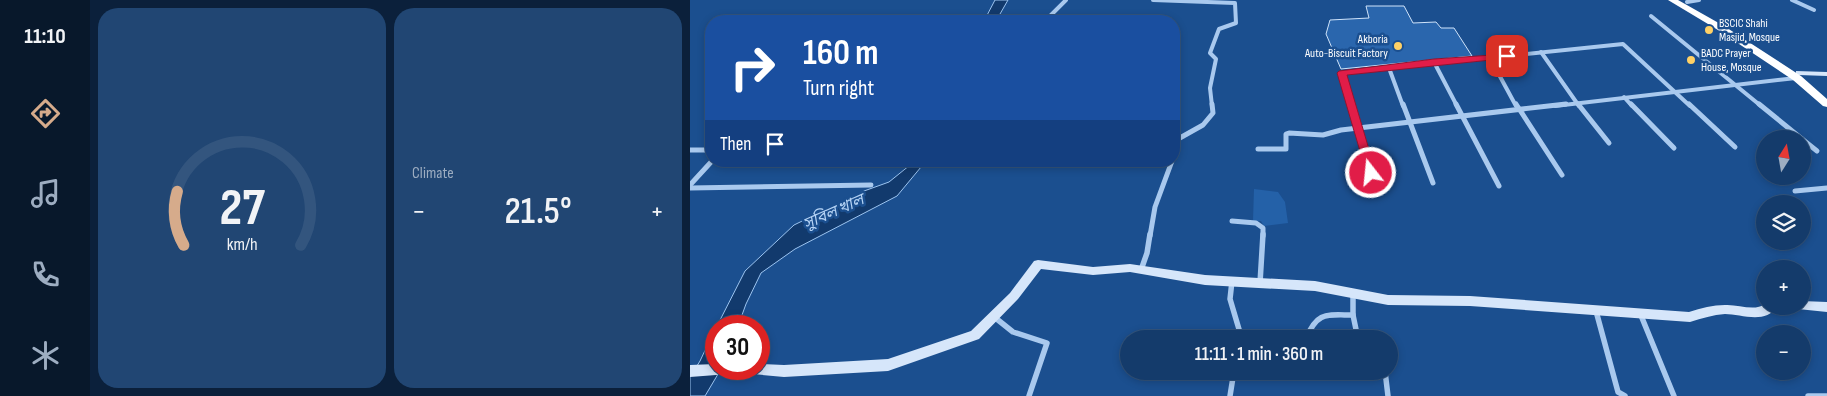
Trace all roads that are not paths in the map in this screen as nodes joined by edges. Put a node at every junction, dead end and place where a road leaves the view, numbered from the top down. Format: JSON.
{"nodes":[{"id":1,"x":1066,"y":0,"type":"edge"},
{"id":2,"x":1153,"y":0,"type":"edge"},
{"id":3,"x":1672,"y":0,"type":"edge"},
{"id":4,"x":1698,"y":0,"type":"edge"},
{"id":5,"x":1792,"y":0,"type":"edge"},
{"id":6,"x":1684,"y":1,"type":"edge"},
{"id":7,"x":1814,"y":10,"type":"dead end"},
{"id":8,"x":1051,"y":15,"type":"edge"},
{"id":9,"x":1651,"y":16,"type":"dead end"},
{"id":10,"x":1541,"y":52,"type":"junction"},
{"id":11,"x":1490,"y":58,"type":"junction"},
{"id":12,"x":1434,"y":62,"type":"junction"},
{"id":13,"x":1389,"y":68,"type":"junction"},
{"id":14,"x":1827,"y":74,"type":"edge"},
{"id":15,"x":1798,"y":76,"type":"junction"},
{"id":16,"x":1736,"y":85,"type":"junction"},
{"id":17,"x":1676,"y":91,"type":"junction"},
{"id":18,"x":1827,"y":94,"type":"edge"},
{"id":19,"x":1624,"y":97,"type":"junction"},
{"id":20,"x":1577,"y":103,"type":"junction"},
{"id":21,"x":1827,"y":104,"type":"edge"},
{"id":22,"x":1519,"y":110,"type":"junction"},
{"id":23,"x":1463,"y":116,"type":"junction"},
{"id":24,"x":1409,"y":123,"type":"junction"},
{"id":25,"x":1358,"y":129,"type":"junction"},
{"id":26,"x":1791,"y":130,"type":"edge"},
{"id":27,"x":1180,"y":138,"type":"edge"},
{"id":28,"x":1609,"y":143,"type":"dead end"},
{"id":29,"x":1811,"y":146,"type":"edge"},
{"id":30,"x":1735,"y":147,"type":"dead end"},
{"id":31,"x":1674,"y":148,"type":"dead end"},
{"id":32,"x":690,"y":150,"type":"edge"},
{"id":33,"x":705,"y":150,"type":"edge"},
{"id":34,"x":1258,"y":150,"type":"dead end"},
{"id":35,"x":1817,"y":151,"type":"dead end"},
{"id":36,"x":707,"y":167,"type":"edge"},
{"id":37,"x":1170,"y":167,"type":"edge"},
{"id":38,"x":1562,"y":175,"type":"dead end"},
{"id":39,"x":1433,"y":183,"type":"dead end"},
{"id":40,"x":871,"y":186,"type":"dead end"},
{"id":41,"x":1498,"y":186,"type":"dead end"},
{"id":42,"x":690,"y":187,"type":"edge"},
{"id":43,"x":1375,"y":187,"type":"dead end"},
{"id":44,"x":1827,"y":188,"type":"edge"},
{"id":45,"x":1795,"y":190,"type":"dead end"},
{"id":46,"x":1232,"y":221,"type":"dead end"},
{"id":47,"x":1140,"y":270,"type":"junction"},
{"id":48,"x":1232,"y":281,"type":"junction"},
{"id":49,"x":1260,"y":283,"type":"junction"},
{"id":50,"x":1353,"y":292,"type":"junction"},
{"id":51,"x":1811,"y":306,"type":"edge"},
{"id":52,"x":1827,"y":307,"type":"edge"},
{"id":53,"x":1596,"y":311,"type":"junction"},
{"id":54,"x":1640,"y":313,"type":"junction"},
{"id":55,"x":1756,"y":313,"type":"edge"},
{"id":56,"x":1353,"y":315,"type":"junction"},
{"id":57,"x":993,"y":316,"type":"junction"},
{"id":58,"x":1238,"y":330,"type":"edge"},
{"id":59,"x":1309,"y":330,"type":"edge"},
{"id":60,"x":1356,"y":330,"type":"edge"},
{"id":61,"x":705,"y":370,"type":"edge"},
{"id":62,"x":770,"y":370,"type":"edge"},
{"id":63,"x":690,"y":371,"type":"edge"},
{"id":64,"x":1233,"y":380,"type":"edge"},
{"id":65,"x":1385,"y":380,"type":"edge"},
{"id":66,"x":1029,"y":396,"type":"edge"},
{"id":67,"x":1230,"y":396,"type":"edge"},
{"id":68,"x":1388,"y":396,"type":"edge"},
{"id":69,"x":1625,"y":396,"type":"edge"},
{"id":70,"x":1674,"y":396,"type":"edge"},
{"id":71,"x":1808,"y":396,"type":"edge"},
{"id":72,"x":1827,"y":396,"type":"edge"}],
"edges":[{"from":1,"to":8,"type":"street"},
{"from":2,"to":27,"type":"street"},
{"from":3,"to":15,"type":"highway"},
{"from":4,"to":6,"type":"street"},
{"from":5,"to":7,"type":"street"},
{"from":6,"to":15,"type":"highway"},
{"from":9,"to":16,"type":"street"},
{"from":10,"to":11,"type":"street"},
{"from":10,"to":17,"type":"street"},
{"from":10,"to":20,"type":"street"},
{"from":11,"to":12,"type":"street"},
{"from":11,"to":22,"type":"street"},
{"from":12,"to":13,"type":"street"},
{"from":12,"to":23,"type":"street"},
{"from":13,"to":24,"type":"street"},
{"from":13,"to":25,"type":"street"},
{"from":14,"to":15,"type":"street"},
{"from":15,"to":16,"type":"street"},
{"from":15,"to":18,"type":"highway"},
{"from":15,"to":21,"type":"highway"},
{"from":16,"to":17,"type":"street"},
{"from":16,"to":26,"type":"street"},
{"from":17,"to":19,"type":"street"},
{"from":17,"to":30,"type":"street"},
{"from":19,"to":20,"type":"street"},
{"from":19,"to":31,"type":"street"},
{"from":20,"to":22,"type":"street"},
{"from":20,"to":28,"type":"street"},
{"from":22,"to":23,"type":"street"},
{"from":22,"to":38,"type":"street"},
{"from":23,"to":24,"type":"street"},
{"from":23,"to":41,"type":"street"},
{"from":24,"to":25,"type":"street"},
{"from":24,"to":39,"type":"street"},
{"from":25,"to":34,"type":"street"},
{"from":25,"to":43,"type":"street"},
{"from":29,"to":35,"type":"street"},
{"from":32,"to":33,"type":"street"},
{"from":36,"to":42,"type":"street"},
{"from":37,"to":47,"type":"street"},
{"from":40,"to":42,"type":"street"},
{"from":44,"to":45,"type":"street"},
{"from":46,"to":49,"type":"street"},
{"from":47,"to":48,"type":"street"},
{"from":47,"to":57,"type":"street"},
{"from":48,"to":49,"type":"street"},
{"from":48,"to":58,"type":"street"},
{"from":49,"to":50,"type":"street"},
{"from":50,"to":53,"type":"street"},
{"from":50,"to":56,"type":"street"},
{"from":51,"to":52,"type":"street"},
{"from":53,"to":54,"type":"street"},
{"from":53,"to":69,"type":"street"},
{"from":54,"to":55,"type":"street"},
{"from":54,"to":70,"type":"street"},
{"from":56,"to":59,"type":"street"},
{"from":56,"to":60,"type":"street"},
{"from":57,"to":62,"type":"street"},
{"from":57,"to":66,"type":"street"},
{"from":61,"to":63,"type":"street"},
{"from":64,"to":67,"type":"street"},
{"from":65,"to":68,"type":"street"},
{"from":71,"to":72,"type":"street"}]}
